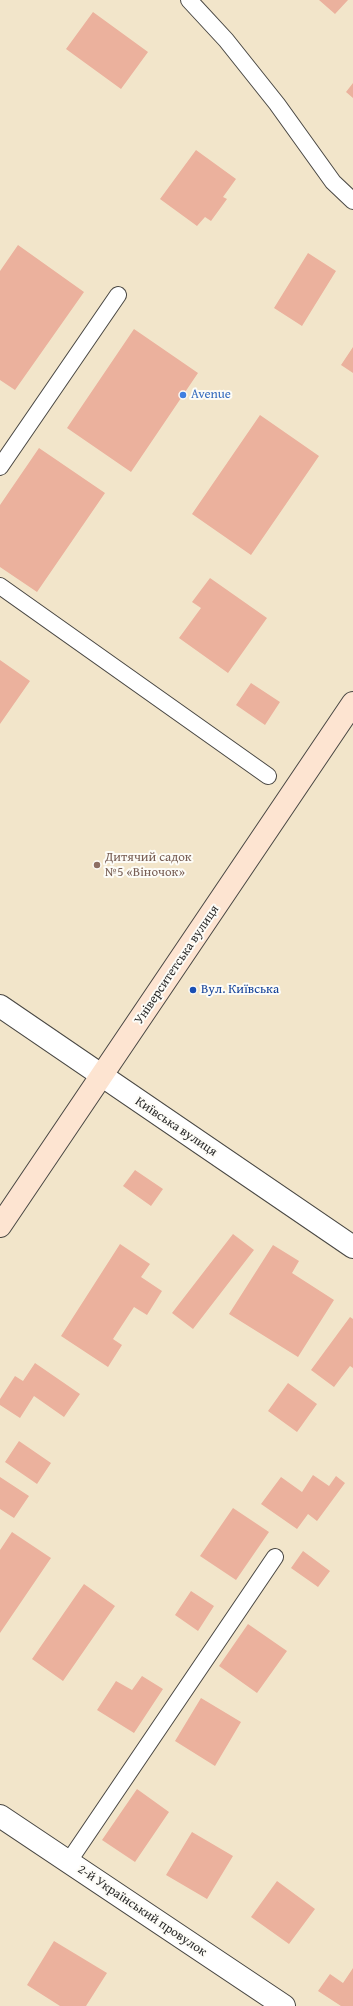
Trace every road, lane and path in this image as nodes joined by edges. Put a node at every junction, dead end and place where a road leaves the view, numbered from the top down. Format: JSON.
{"nodes":[{"id":1,"x":189,"y":0,"type":"edge"},
{"id":2,"x":353,"y":201,"type":"edge"},
{"id":3,"x":118,"y":295,"type":"dead end"},
{"id":4,"x":0,"y":467,"type":"edge"},
{"id":5,"x":0,"y":586,"type":"edge"},
{"id":6,"x":353,"y":703,"type":"edge"},
{"id":7,"x":268,"y":776,"type":"dead end"},
{"id":8,"x":0,"y":1006,"type":"edge"},
{"id":9,"x":102,"y":1076,"type":"junction"},
{"id":10,"x":0,"y":1226,"type":"edge"},
{"id":11,"x":353,"y":1247,"type":"edge"},
{"id":12,"x":275,"y":1557,"type":"dead end"},
{"id":13,"x":0,"y":1816,"type":"edge"},
{"id":14,"x":69,"y":1861,"type":"junction"},
{"id":15,"x":284,"y":2006,"type":"edge"}],
"edges":[{"from":1,"to":2,"type":"lane"},
{"from":3,"to":4,"type":"lane"},
{"from":5,"to":7,"type":"lane"},
{"from":6,"to":9,"type":"main road","name":"Університетська вулиця"},
{"from":8,"to":9,"type":"street","name":"Київська вулиця"},
{"from":9,"to":10,"type":"main road","name":"Університетська вулиця"},
{"from":9,"to":11,"type":"street","name":"Київська вулиця"},
{"from":12,"to":14,"type":"lane"},
{"from":13,"to":14,"type":"street","name":"2-й Український провулок"},
{"from":14,"to":15,"type":"street","name":"2-й Український провулок"}]}
